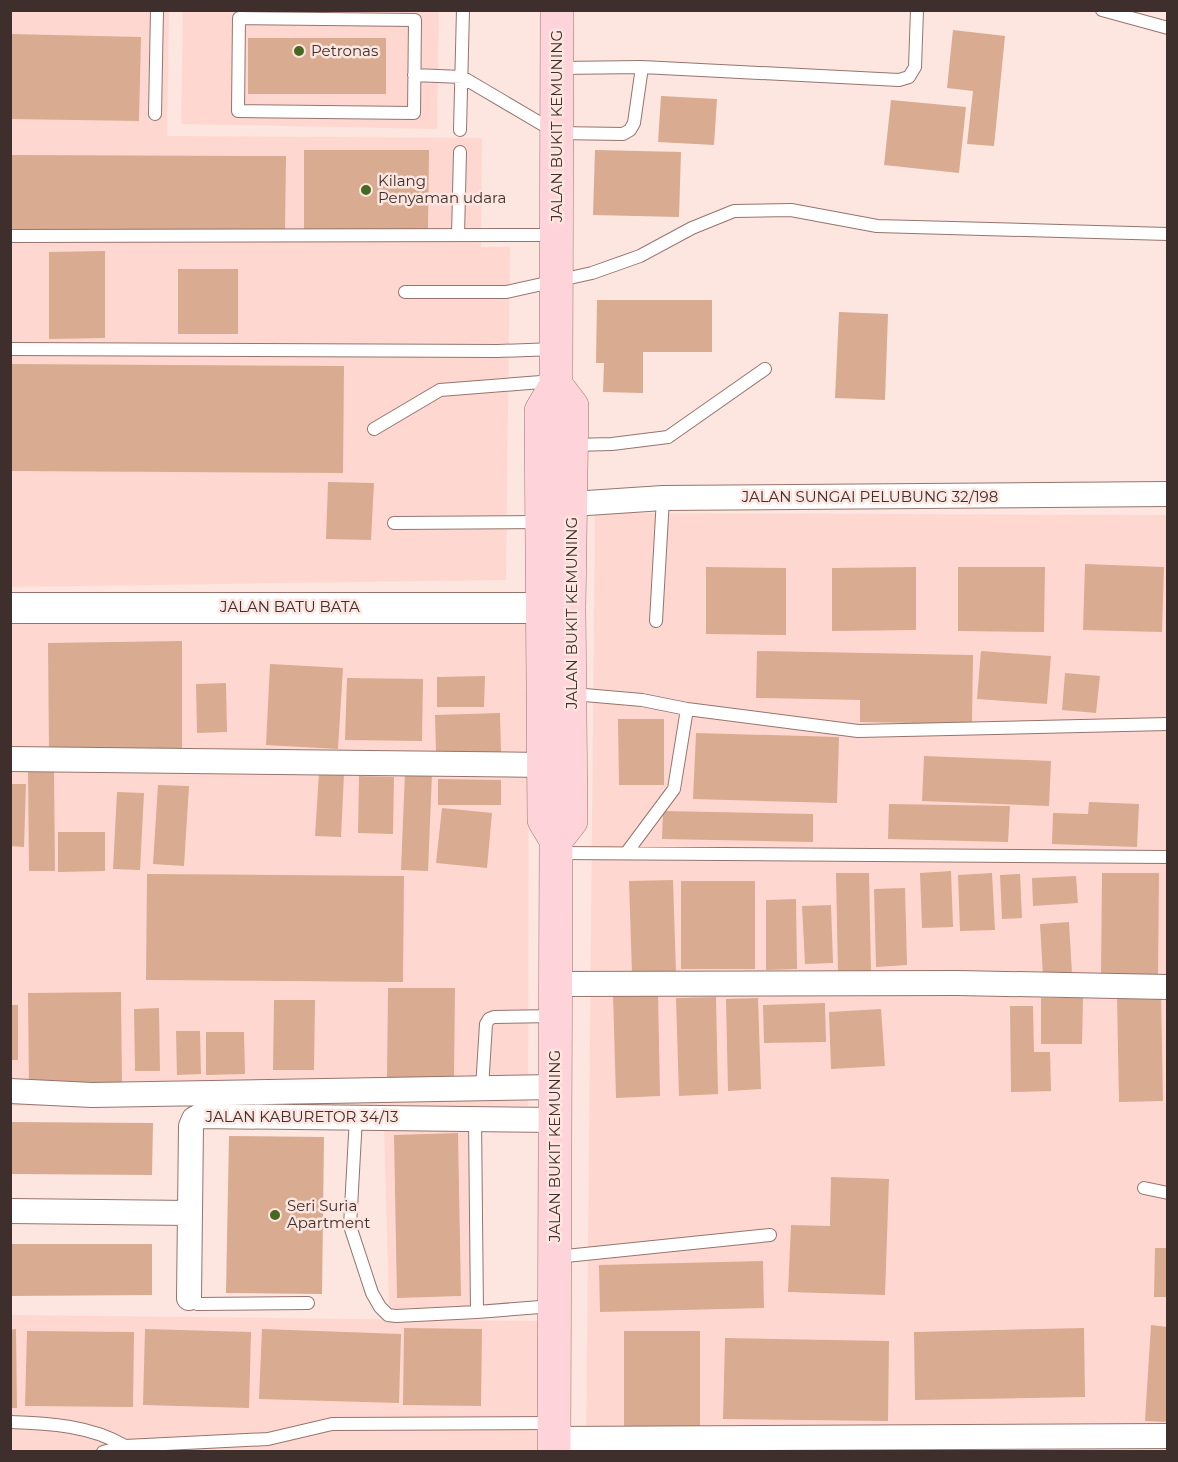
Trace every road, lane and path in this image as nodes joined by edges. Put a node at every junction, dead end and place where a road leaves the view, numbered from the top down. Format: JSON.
{"nodes":[{"id":1,"x":157,"y":10,"type":"edge"},
{"id":2,"x":463,"y":10,"type":"edge"},
{"id":3,"x":557,"y":10,"type":"edge"},
{"id":4,"x":917,"y":10,"type":"edge"},
{"id":5,"x":1102,"y":10,"type":"edge"},
{"id":6,"x":337,"y":15,"type":"edge"},
{"id":7,"x":1167,"y":28,"type":"edge"},
{"id":8,"x":642,"y":67,"type":"junction"},
{"id":9,"x":557,"y":68,"type":"junction"},
{"id":10,"x":414,"y":75,"type":"junction"},
{"id":11,"x":462,"y":77,"type":"junction"},
{"id":12,"x":155,"y":114,"type":"dead end"},
{"id":13,"x":460,"y":130,"type":"dead end"},
{"id":14,"x":557,"y":133,"type":"junction"},
{"id":15,"x":460,"y":152,"type":"dead end"},
{"id":16,"x":1167,"y":234,"type":"edge"},
{"id":17,"x":458,"y":235,"type":"junction"},
{"id":18,"x":556,"y":235,"type":"junction"},
{"id":19,"x":10,"y":236,"type":"edge"},
{"id":20,"x":557,"y":281,"type":"junction"},
{"id":21,"x":405,"y":292,"type":"dead end"},
{"id":22,"x":10,"y":349,"type":"edge"},
{"id":23,"x":765,"y":369,"type":"dead end"},
{"id":24,"x":556,"y":371,"type":"junction"},
{"id":25,"x":374,"y":429,"type":"dead end"},
{"id":26,"x":572,"y":445,"type":"junction"},
{"id":27,"x":1167,"y":494,"type":"edge"},
{"id":28,"x":663,"y":498,"type":"junction"},
{"id":29,"x":572,"y":504,"type":"junction"},
{"id":30,"x":394,"y":522,"type":"dead end"},
{"id":31,"x":543,"y":522,"type":"junction"},
{"id":32,"x":556,"y":607,"type":"junction"},
{"id":33,"x":10,"y":608,"type":"edge"},
{"id":34,"x":657,"y":621,"type":"dead end"},
{"id":35,"x":571,"y":694,"type":"junction"},
{"id":36,"x":687,"y":709,"type":"junction"},
{"id":37,"x":1167,"y":724,"type":"edge"},
{"id":38,"x":10,"y":759,"type":"edge"},
{"id":39,"x":544,"y":765,"type":"junction"},
{"id":40,"x":556,"y":847,"type":"junction"},
{"id":41,"x":627,"y":852,"type":"junction"},
{"id":42,"x":1167,"y":857,"type":"edge"},
{"id":43,"x":555,"y":984,"type":"junction"},
{"id":44,"x":1167,"y":987,"type":"edge"},
{"id":45,"x":555,"y":1016,"type":"junction"},
{"id":46,"x":555,"y":1087,"type":"junction"},
{"id":47,"x":482,"y":1088,"type":"junction"},
{"id":48,"x":10,"y":1091,"type":"edge"},
{"id":49,"x":356,"y":1117,"type":"junction"},
{"id":50,"x":475,"y":1118,"type":"junction"},
{"id":51,"x":555,"y":1120,"type":"junction"},
{"id":52,"x":1144,"y":1188,"type":"dead end"},
{"id":53,"x":1167,"y":1193,"type":"edge"},
{"id":54,"x":10,"y":1211,"type":"edge"},
{"id":55,"x":190,"y":1213,"type":"junction"},
{"id":56,"x":770,"y":1235,"type":"dead end"},
{"id":57,"x":554,"y":1257,"type":"junction"},
{"id":58,"x":189,"y":1298,"type":"joint"},
{"id":59,"x":308,"y":1303,"type":"dead end"},
{"id":60,"x":554,"y":1306,"type":"junction"},
{"id":61,"x":477,"y":1312,"type":"junction"},
{"id":62,"x":10,"y":1422,"type":"edge"},
{"id":63,"x":1167,"y":1436,"type":"edge"},
{"id":64,"x":554,"y":1438,"type":"edge"},
{"id":65,"x":125,"y":1446,"type":"junction"},
{"id":66,"x":103,"y":1452,"type":"edge"}],
"edges":[{"from":1,"to":12,"type":"lane"},
{"from":2,"to":11,"type":"lane"},
{"from":3,"to":9,"type":"main road","name":"JALAN BUKIT KEMUNING"},
{"from":4,"to":8,"type":"lane"},
{"from":5,"to":7,"type":"lane"},
{"from":6,"to":10,"type":"lane"},
{"from":6,"to":10,"type":"lane"},
{"from":8,"to":9,"type":"lane"},
{"from":8,"to":14,"type":"lane"},
{"from":9,"to":14,"type":"main road","name":"JALAN BUKIT KEMUNING"},
{"from":10,"to":11,"type":"lane"},
{"from":11,"to":13,"type":"lane"},
{"from":11,"to":14,"type":"lane"},
{"from":14,"to":18,"type":"main road","name":"JALAN BUKIT KEMUNING"},
{"from":15,"to":17,"type":"lane"},
{"from":16,"to":20,"type":"lane"},
{"from":17,"to":18,"type":"lane"},
{"from":17,"to":19,"type":"lane"},
{"from":18,"to":20,"type":"main road","name":"JALAN BUKIT KEMUNING"},
{"from":20,"to":21,"type":"lane"},
{"from":20,"to":24,"type":"main road","name":"JALAN BUKIT KEMUNING"},
{"from":22,"to":24,"type":"lane"},
{"from":23,"to":26,"type":"lane"},
{"from":24,"to":25,"type":"lane"},
{"from":24,"to":26,"type":"main road","name":"JALAN BUKIT KEMUNING"},
{"from":24,"to":31,"type":"main road","name":"JALAN BUKIT KEMUNING"},
{"from":26,"to":29,"type":"main road","name":"JALAN BUKIT KEMUNING"},
{"from":27,"to":28,"type":"street","name":"JALAN SUNGAI PELUBUNG 32/198"},
{"from":28,"to":29,"type":"street","name":"JALAN SUNGAI PELUBUNG 32/198"},
{"from":28,"to":34,"type":"lane"},
{"from":29,"to":32,"type":"main road","name":"JALAN BUKIT KEMUNING"},
{"from":30,"to":31,"type":"lane"},
{"from":31,"to":32,"type":"main road","name":"JALAN BUKIT KEMUNING"},
{"from":32,"to":33,"type":"street","name":"JALAN BATU BATA"},
{"from":32,"to":35,"type":"main road","name":"JALAN BUKIT KEMUNING"},
{"from":32,"to":39,"type":"main road","name":"JALAN BUKIT KEMUNING"},
{"from":35,"to":36,"type":"lane"},
{"from":35,"to":40,"type":"main road","name":"JALAN BUKIT KEMUNING"},
{"from":36,"to":37,"type":"lane"},
{"from":36,"to":41,"type":"lane"},
{"from":38,"to":39,"type":"street"},
{"from":39,"to":40,"type":"main road","name":"JALAN BUKIT KEMUNING"},
{"from":40,"to":41,"type":"lane"},
{"from":40,"to":43,"type":"main road","name":"JALAN BUKIT KEMUNING"},
{"from":41,"to":42,"type":"lane"},
{"from":43,"to":44,"type":"street"},
{"from":43,"to":45,"type":"main road","name":"JALAN BUKIT KEMUNING"},
{"from":45,"to":46,"type":"main road","name":"JALAN BUKIT KEMUNING"},
{"from":45,"to":47,"type":"lane"},
{"from":46,"to":47,"type":"street"},
{"from":46,"to":51,"type":"main road","name":"JALAN BUKIT KEMUNING"},
{"from":47,"to":48,"type":"street"},
{"from":49,"to":50,"type":"street","name":"JALAN KABURETOR 34/13"},
{"from":49,"to":55,"type":"street","name":"JALAN KABURETOR 34/13"},
{"from":49,"to":61,"type":"lane"},
{"from":50,"to":51,"type":"street","name":"JALAN KABURETOR 34/13"},
{"from":50,"to":61,"type":"lane"},
{"from":51,"to":57,"type":"main road","name":"JALAN BUKIT KEMUNING"},
{"from":52,"to":53,"type":"lane"},
{"from":54,"to":55,"type":"street"},
{"from":55,"to":58,"type":"street","name":"JALAN KABURETOR 34/13"},
{"from":56,"to":57,"type":"lane"},
{"from":57,"to":60,"type":"main road","name":"JALAN BUKIT KEMUNING"},
{"from":58,"to":59,"type":"lane"},
{"from":60,"to":61,"type":"lane"},
{"from":60,"to":64,"type":"main road","name":"JALAN BUKIT KEMUNING"},
{"from":62,"to":65,"type":"lane"},
{"from":63,"to":64,"type":"street"},
{"from":64,"to":65,"type":"lane"},
{"from":65,"to":66,"type":"lane"}]}
